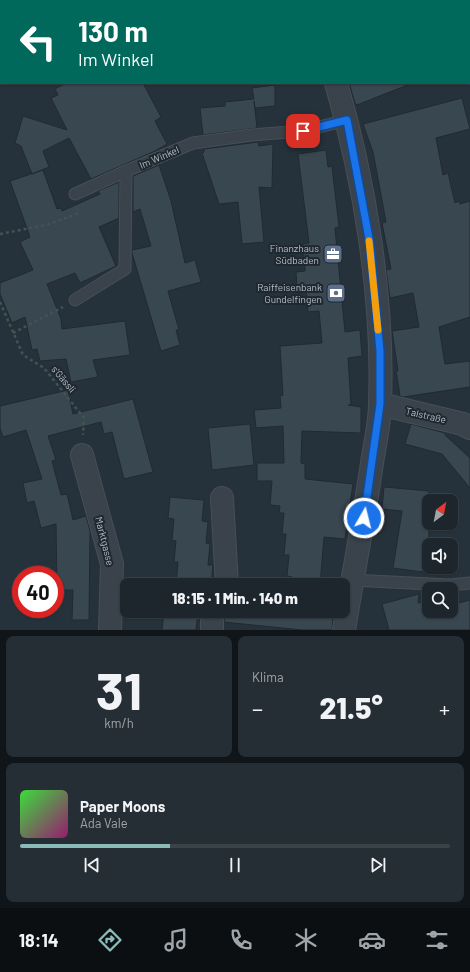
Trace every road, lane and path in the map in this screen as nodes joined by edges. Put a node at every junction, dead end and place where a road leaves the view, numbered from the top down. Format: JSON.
{"nodes":[{"id":1,"x":336,"y":84,"type":"edge"},
{"id":2,"x":347,"y":120,"type":"junction"},
{"id":3,"x":126,"y":171,"type":"junction"},
{"id":4,"x":75,"y":194,"type":"joint"},
{"id":5,"x":0,"y":234,"type":"edge"},
{"id":6,"x":75,"y":300,"type":"joint"},
{"id":7,"x":0,"y":302,"type":"edge"},
{"id":8,"x":13,"y":333,"type":"junction"},
{"id":9,"x":380,"y":404,"type":"junction"},
{"id":10,"x":470,"y":428,"type":"edge"},
{"id":11,"x":82,"y":454,"type":"joint"},
{"id":12,"x":222,"y":498,"type":"dead end"},
{"id":13,"x":226,"y":578,"type":"edge"},
{"id":14,"x":352,"y":580,"type":"junction"},
{"id":15,"x":470,"y":583,"type":"edge"},
{"id":16,"x":119,"y":586,"type":"edge"},
{"id":17,"x":350,"y":588,"type":"edge"},
{"id":18,"x":212,"y":618,"type":"edge"},
{"id":19,"x":345,"y":618,"type":"edge"},
{"id":20,"x":110,"y":630,"type":"edge"},
{"id":21,"x":212,"y":630,"type":"edge"},
{"id":22,"x":344,"y":630,"type":"edge"}],
"edges":[{"from":1,"to":2,"type":"street"},
{"from":2,"to":3,"type":"lane","name":"Im Winkel"},
{"from":2,"to":9,"type":"street"},
{"from":3,"to":4,"type":"lane","name":"Im Winkel"},
{"from":3,"to":6,"type":"lane"},
{"from":4,"to":5,"type":"path"},
{"from":6,"to":8,"type":"path"},
{"from":7,"to":8,"type":"path","name":"s'Gässli"},
{"from":8,"to":11,"type":"path","name":"s'Gässli"},
{"from":9,"to":10,"type":"street","name":"Talstraße"},
{"from":9,"to":14,"type":"street"},
{"from":11,"to":16,"type":"street","name":"Marktgasse"},
{"from":12,"to":13,"type":"street"},
{"from":14,"to":15,"type":"lane"},
{"from":14,"to":17,"type":"street"},
{"from":16,"to":20,"type":"street","name":"Marktgasse"},
{"from":18,"to":21,"type":"street"},
{"from":19,"to":22,"type":"street"}]}
